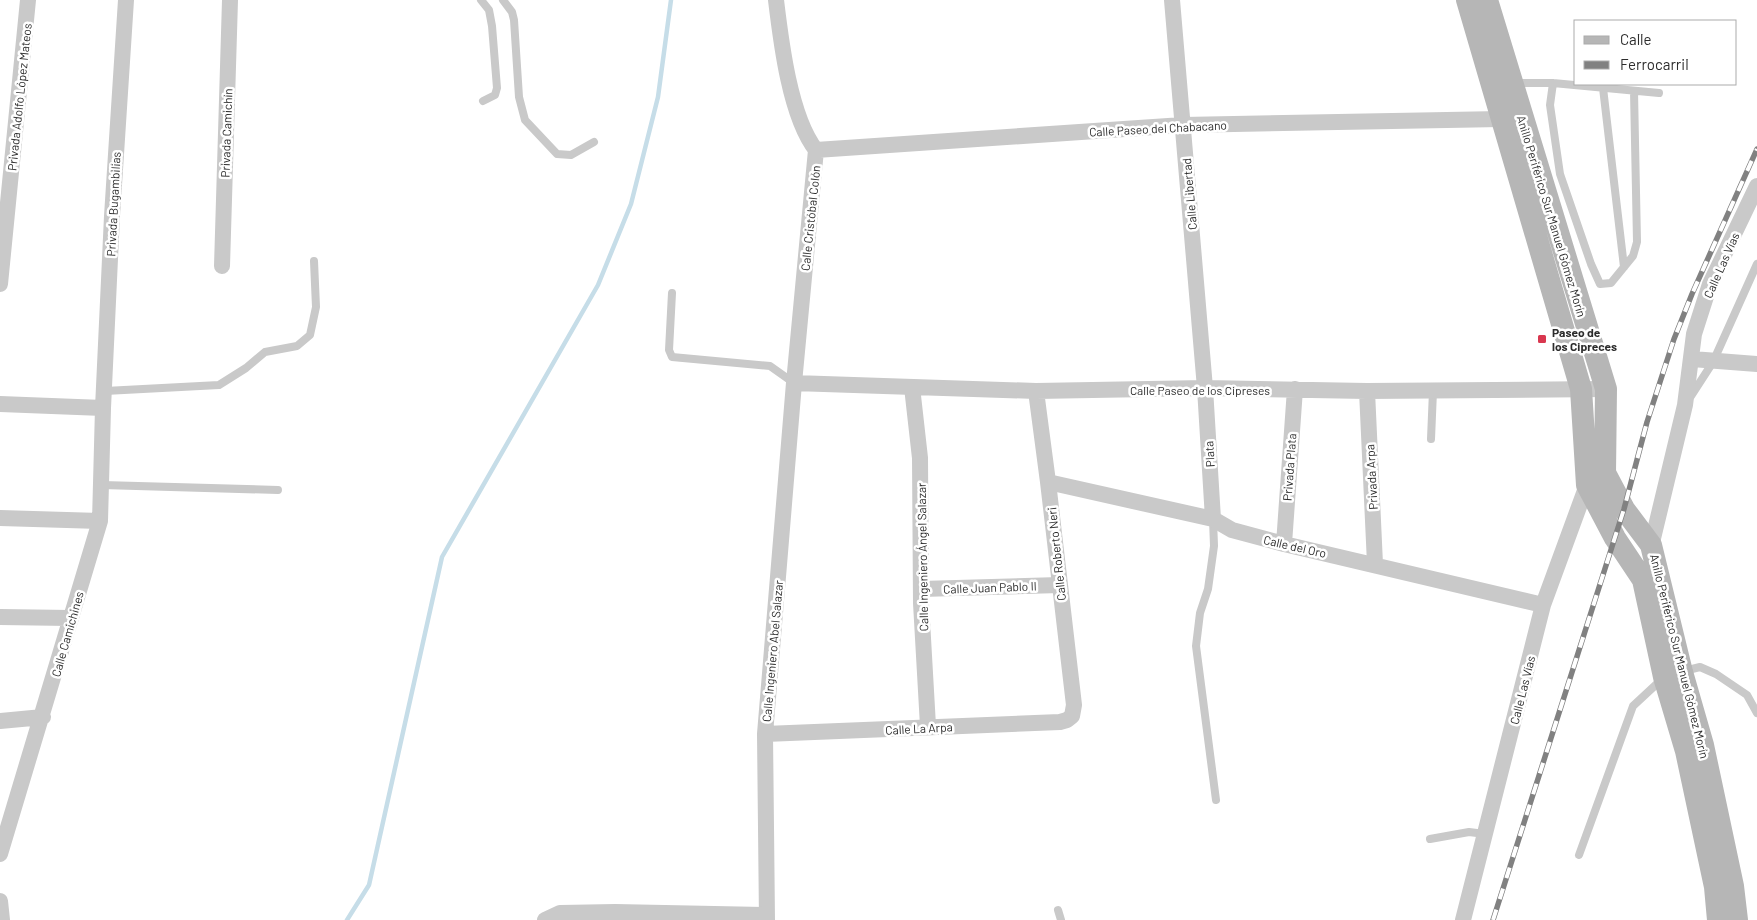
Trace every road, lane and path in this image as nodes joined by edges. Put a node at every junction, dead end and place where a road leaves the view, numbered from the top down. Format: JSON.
{"nodes":[{"id":1,"x":28,"y":0,"type":"edge"},
{"id":2,"x":126,"y":0,"type":"edge"},
{"id":3,"x":230,"y":0,"type":"edge"},
{"id":4,"x":481,"y":0,"type":"edge"},
{"id":5,"x":503,"y":0,"type":"edge"},
{"id":6,"x":776,"y":0,"type":"edge"},
{"id":7,"x":1172,"y":0,"type":"edge"},
{"id":8,"x":1467,"y":0,"type":"edge"},
{"id":9,"x":1487,"y":0,"type":"edge"},
{"id":10,"x":1511,"y":82,"type":"junction"},
{"id":11,"x":1553,"y":83,"type":"junction"},
{"id":12,"x":1603,"y":88,"type":"junction"},
{"id":13,"x":1634,"y":91,"type":"junction"},
{"id":14,"x":1659,"y":93,"type":"dead end"},
{"id":15,"x":483,"y":102,"type":"dead end"},
{"id":16,"x":1501,"y":119,"type":"junction"},
{"id":17,"x":1183,"y":125,"type":"junction"},
{"id":18,"x":594,"y":142,"type":"dead end"},
{"id":19,"x":816,"y":150,"type":"junction"},
{"id":20,"x":1757,"y":186,"type":"edge"},
{"id":21,"x":314,"y":261,"type":"dead end"},
{"id":22,"x":1757,"y":264,"type":"edge"},
{"id":23,"x":222,"y":266,"type":"dead end"},
{"id":24,"x":1624,"y":267,"type":"junction"},
{"id":25,"x":0,"y":284,"type":"edge"},
{"id":26,"x":672,"y":293,"type":"dead end"},
{"id":27,"x":1692,"y":359,"type":"junction"},
{"id":28,"x":1713,"y":362,"type":"junction"},
{"id":29,"x":1757,"y":364,"type":"edge"},
{"id":30,"x":794,"y":383,"type":"junction"},
{"id":31,"x":912,"y":387,"type":"junction"},
{"id":32,"x":1205,"y":388,"type":"junction"},
{"id":33,"x":1295,"y":389,"type":"junction"},
{"id":34,"x":1606,"y":389,"type":"junction"},
{"id":35,"x":1581,"y":390,"type":"junction"},
{"id":36,"x":105,"y":391,"type":"junction"},
{"id":37,"x":1036,"y":391,"type":"junction"},
{"id":38,"x":1366,"y":391,"type":"junction"},
{"id":39,"x":1433,"y":391,"type":"junction"},
{"id":40,"x":0,"y":404,"type":"edge"},
{"id":41,"x":1685,"y":405,"type":"junction"},
{"id":42,"x":103,"y":408,"type":"junction"},
{"id":43,"x":1430,"y":439,"type":"dead end"},
{"id":44,"x":1596,"y":479,"type":"junction"},
{"id":45,"x":1048,"y":482,"type":"junction"},
{"id":46,"x":102,"y":485,"type":"junction"},
{"id":47,"x":278,"y":490,"type":"dead end"},
{"id":48,"x":0,"y":518,"type":"edge"},
{"id":49,"x":1212,"y":519,"type":"junction"},
{"id":50,"x":100,"y":521,"type":"junction"},
{"id":51,"x":1284,"y":544,"type":"junction"},
{"id":52,"x":1651,"y":545,"type":"junction"},
{"id":53,"x":1375,"y":564,"type":"junction"},
{"id":54,"x":1643,"y":580,"type":"junction"},
{"id":55,"x":1060,"y":585,"type":"junction"},
{"id":56,"x":921,"y":589,"type":"junction"},
{"id":57,"x":1543,"y":605,"type":"junction"},
{"id":58,"x":0,"y":617,"type":"edge"},
{"id":59,"x":70,"y":618,"type":"junction"},
{"id":60,"x":1673,"y":674,"type":"junction"},
{"id":61,"x":1757,"y":713,"type":"edge"},
{"id":62,"x":1072,"y":716,"type":"joint"},
{"id":63,"x":42,"y":717,"type":"junction"},
{"id":64,"x":0,"y":721,"type":"edge"},
{"id":65,"x":928,"y":726,"type":"junction"},
{"id":66,"x":765,"y":734,"type":"junction"},
{"id":67,"x":1216,"y":800,"type":"dead end"},
{"id":68,"x":3,"y":831,"type":"edge"},
{"id":69,"x":1485,"y":834,"type":"junction"},
{"id":70,"x":1430,"y":839,"type":"dead end"},
{"id":71,"x":0,"y":854,"type":"edge"},
{"id":72,"x":1579,"y":855,"type":"dead end"},
{"id":73,"x":0,"y":901,"type":"edge"},
{"id":74,"x":1058,"y":910,"type":"dead end"},
{"id":75,"x":767,"y":917,"type":"edge"},
{"id":76,"x":2,"y":920,"type":"edge"},
{"id":77,"x":545,"y":920,"type":"edge"},
{"id":78,"x":1061,"y":920,"type":"edge"},
{"id":79,"x":1463,"y":920,"type":"edge"},
{"id":80,"x":1718,"y":920,"type":"edge"},
{"id":81,"x":1737,"y":920,"type":"edge"}],
"edges":[{"from":1,"to":25,"type":"street","name":"Privada Adolfo López Mateos"},
{"from":2,"to":36,"type":"street","name":"Privada Bugambilias"},
{"from":3,"to":23,"type":"street","name":"Privada Camichín"},
{"from":4,"to":15,"type":"lane"},
{"from":5,"to":18,"type":"lane"},
{"from":6,"to":19,"type":"street","name":"Calle Cristóbal Colón"},
{"from":7,"to":17,"type":"street","name":"Calle Libertad"},
{"from":8,"to":16,"type":"street","name":"Anillo Periférico Sur Manuel Gómez Morín"},
{"from":9,"to":10,"type":"street","name":"Anillo Periférico Sur Manuel Gómez Morín"},
{"from":10,"to":11,"type":"lane"},
{"from":10,"to":34,"type":"street","name":"Anillo Periférico Sur Manuel Gómez Morín"},
{"from":11,"to":12,"type":"lane"},
{"from":11,"to":24,"type":"lane"},
{"from":12,"to":13,"type":"lane"},
{"from":12,"to":24,"type":"lane"},
{"from":13,"to":14,"type":"lane"},
{"from":13,"to":24,"type":"lane"},
{"from":16,"to":17,"type":"street","name":"Calle Paseo del Chabacano"},
{"from":16,"to":35,"type":"street","name":"Anillo Periférico Sur Manuel Gómez Morín"},
{"from":17,"to":19,"type":"street","name":"Calle Paseo del Chabacano"},
{"from":17,"to":32,"type":"street","name":"Calle Libertad"},
{"from":19,"to":30,"type":"street","name":"Calle Cristóbal Colón"},
{"from":20,"to":27,"type":"street","name":"Calle Las Vías"},
{"from":21,"to":36,"type":"lane"},
{"from":22,"to":28,"type":"lane"},
{"from":26,"to":30,"type":"lane"},
{"from":27,"to":28,"type":"street"},
{"from":27,"to":41,"type":"street","name":"Calle Las Vías"},
{"from":28,"to":29,"type":"street"},
{"from":28,"to":41,"type":"lane"},
{"from":30,"to":31,"type":"street","name":"Calle Paseo de los Cipreses"},
{"from":30,"to":66,"type":"street","name":"Calle Ingeniero Abel Salazar"},
{"from":31,"to":37,"type":"street","name":"Calle Paseo de los Cipreses"},
{"from":31,"to":56,"type":"street","name":"Calle Ingeniero Ángel Salazar"},
{"from":32,"to":33,"type":"street","name":"Calle Paseo de los Cipreses"},
{"from":32,"to":37,"type":"street","name":"Calle Paseo de los Cipreses"},
{"from":32,"to":49,"type":"street","name":"Plata"},
{"from":33,"to":38,"type":"street","name":"Calle Paseo de los Cipreses"},
{"from":33,"to":51,"type":"street","name":"Privada Plata"},
{"from":34,"to":35,"type":"street","name":"Calle Paseo de los Cipreses"},
{"from":34,"to":44,"type":"street","name":"Anillo Periférico Sur Manuel Gómez Morín"},
{"from":35,"to":39,"type":"street","name":"Calle Paseo de los Cipreses"},
{"from":35,"to":44,"type":"street","name":"Anillo Periférico Sur Manuel Gómez Morín"},
{"from":36,"to":42,"type":"street","name":"Privada Bugambilias"},
{"from":37,"to":45,"type":"street","name":"Calle Roberto Neri"},
{"from":38,"to":39,"type":"street","name":"Calle Paseo de los Cipreses"},
{"from":38,"to":53,"type":"street","name":"Privada Arpa"},
{"from":39,"to":43,"type":"lane"},
{"from":40,"to":42,"type":"street"},
{"from":41,"to":52,"type":"street","name":"Calle Las Vías"},
{"from":42,"to":46,"type":"street","name":"Calle Camichines"},
{"from":44,"to":52,"type":"street","name":"Anillo Periférico Sur Manuel Gómez Morín"},
{"from":44,"to":54,"type":"street","name":"Anillo Periférico Sur Manuel Gómez Morín"},
{"from":44,"to":57,"type":"street","name":"Calle Las Vías"},
{"from":45,"to":49,"type":"street","name":"Calle del Oro"},
{"from":45,"to":55,"type":"street","name":"Calle Roberto Neri"},
{"from":46,"to":47,"type":"lane"},
{"from":46,"to":50,"type":"street","name":"Calle Camichines"},
{"from":48,"to":50,"type":"street"},
{"from":49,"to":51,"type":"street","name":"Calle del Oro"},
{"from":49,"to":67,"type":"lane"},
{"from":50,"to":59,"type":"street","name":"Calle Camichines"},
{"from":51,"to":53,"type":"street","name":"Calle del Oro"},
{"from":52,"to":54,"type":"street","name":"Calle Las Vías"},
{"from":52,"to":60,"type":"street","name":"Anillo Periférico Sur Manuel Gómez Morín"},
{"from":53,"to":57,"type":"street","name":"Calle del Oro"},
{"from":54,"to":60,"type":"street","name":"Anillo Periférico Sur Manuel Gómez Morín"},
{"from":55,"to":56,"type":"street","name":"Calle Juan Pablo II"},
{"from":55,"to":62,"type":"street","name":"Calle Roberto Neri"},
{"from":56,"to":65,"type":"street","name":"Calle Ingeniero Ángel Salazar"},
{"from":57,"to":69,"type":"street","name":"Calle Las Vías"},
{"from":58,"to":59,"type":"street"},
{"from":59,"to":63,"type":"street","name":"Calle Camichines"},
{"from":60,"to":61,"type":"lane"},
{"from":60,"to":72,"type":"lane"},
{"from":60,"to":80,"type":"street","name":"Anillo Periférico Sur Manuel Gómez Morín"},
{"from":60,"to":81,"type":"street","name":"Anillo Periférico Sur Manuel Gómez Morín"},
{"from":62,"to":65,"type":"street","name":"Calle La Arpa"},
{"from":63,"to":64,"type":"street"},
{"from":63,"to":68,"type":"street","name":"Calle Camichines"},
{"from":65,"to":66,"type":"street","name":"Calle La Arpa"},
{"from":66,"to":75,"type":"street","name":"Calle Ingeniero Abel Salazar"},
{"from":68,"to":71,"type":"street","name":"Calle Camichines"},
{"from":69,"to":70,"type":"lane"},
{"from":69,"to":79,"type":"street","name":"Calle Las Vías"},
{"from":73,"to":76,"type":"street"},
{"from":74,"to":78,"type":"lane"},
{"from":75,"to":77,"type":"street"}]}
